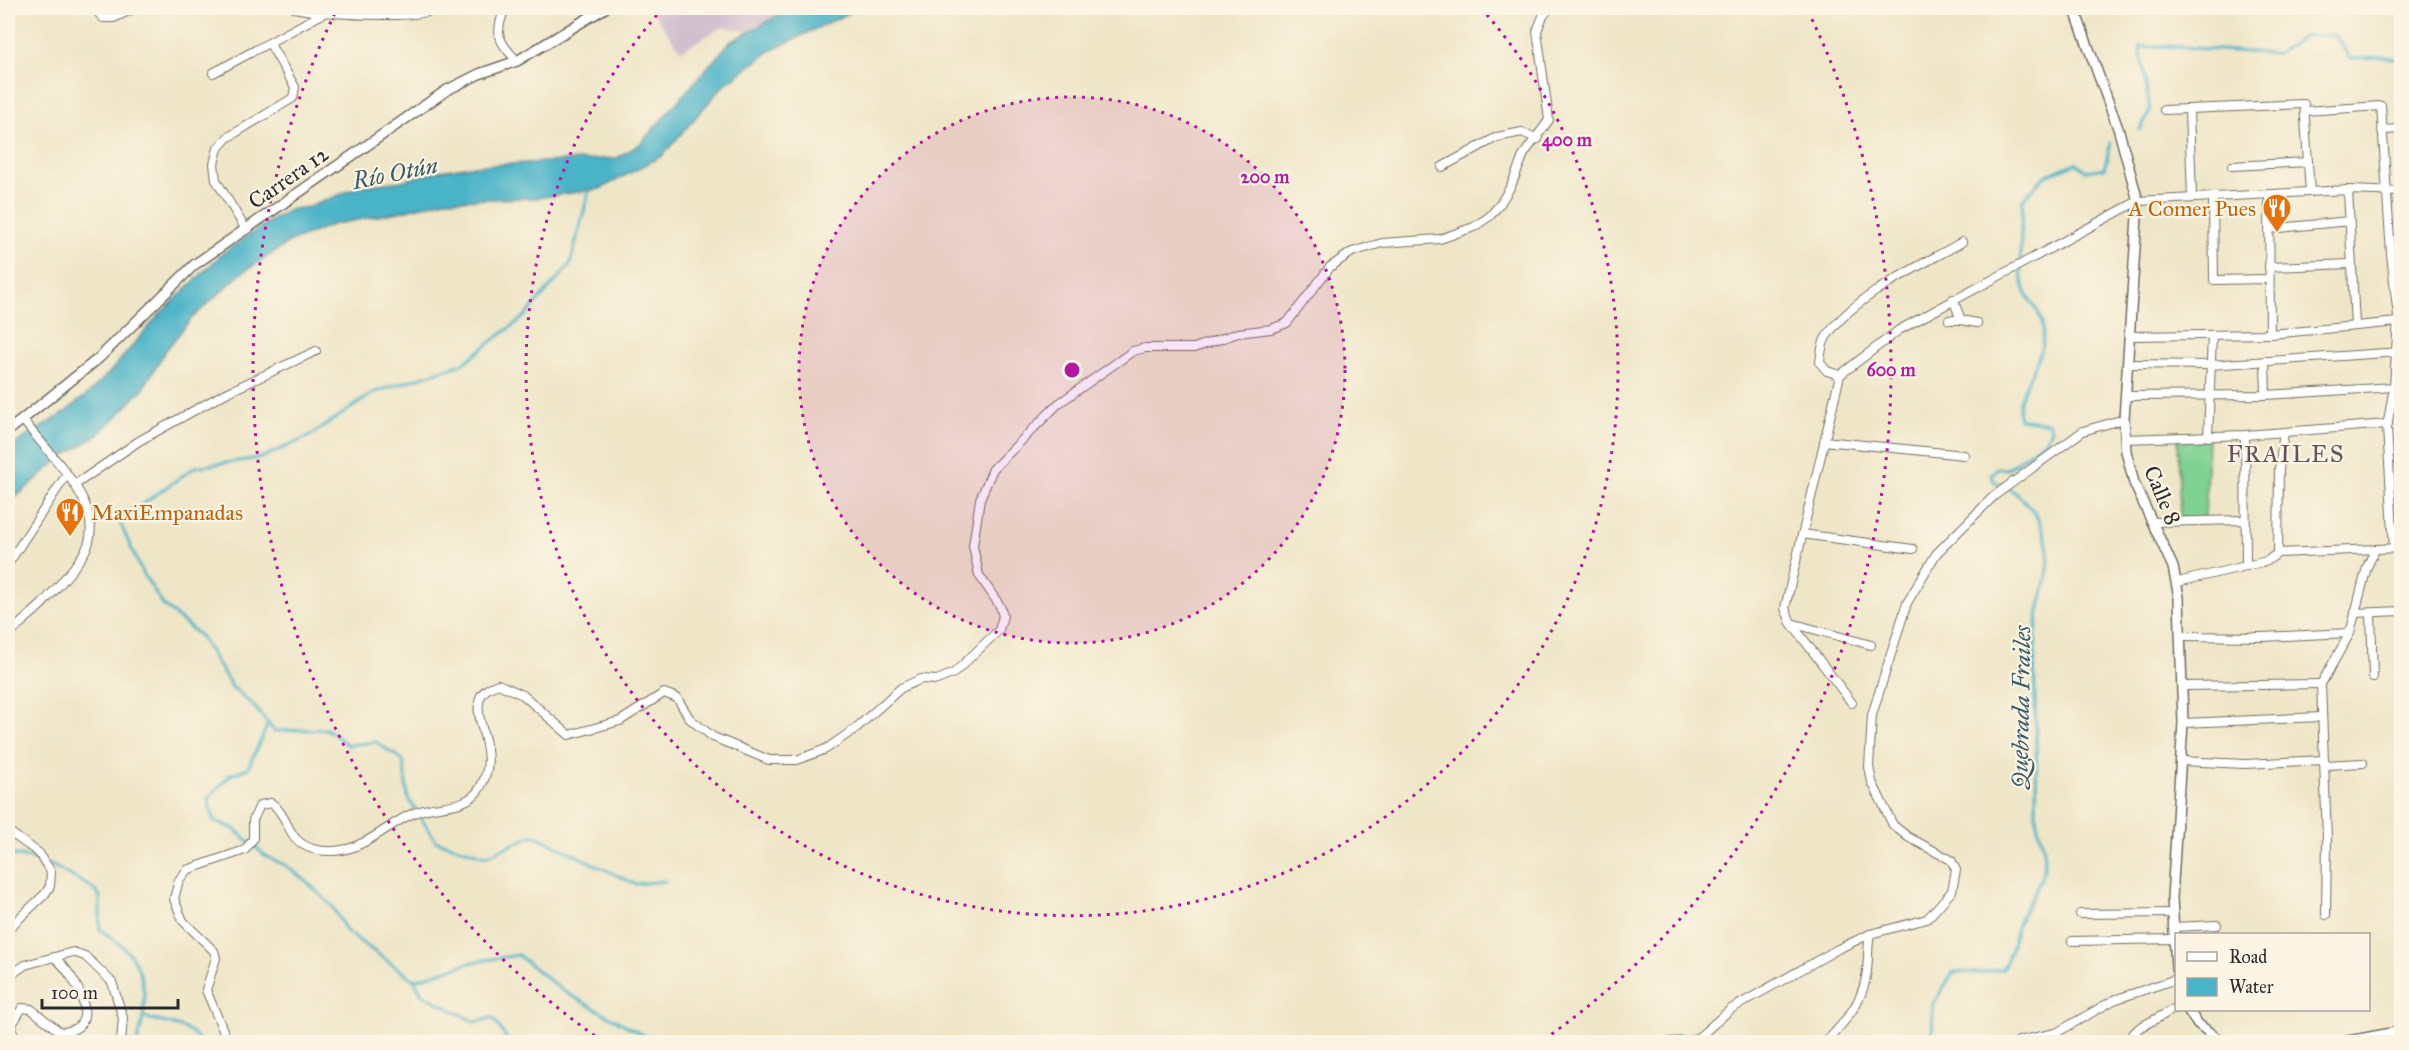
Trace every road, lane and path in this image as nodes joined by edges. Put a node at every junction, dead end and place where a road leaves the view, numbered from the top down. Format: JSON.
{"nodes":[{"id":1,"x":94,"y":8,"type":"edge"},
{"id":2,"x":135,"y":8,"type":"edge"},
{"id":3,"x":294,"y":8,"type":"edge"},
{"id":4,"x":438,"y":8,"type":"edge"},
{"id":5,"x":505,"y":8,"type":"edge"},
{"id":6,"x":605,"y":8,"type":"edge"},
{"id":7,"x":1550,"y":8,"type":"edge"},
{"id":8,"x":2074,"y":8,"type":"edge"},
{"id":9,"x":324,"y":14,"type":"junction"},
{"id":10,"x":270,"y":44,"type":"junction"},
{"id":11,"x":517,"y":61,"type":"junction"},
{"id":12,"x":213,"y":73,"type":"dead end"},
{"id":13,"x":2164,"y":110,"type":"dead end"},
{"id":14,"x":2189,"y":110,"type":"junction"},
{"id":15,"x":2305,"y":111,"type":"junction"},
{"id":16,"x":2402,"y":129,"type":"edge"},
{"id":17,"x":2382,"y":130,"type":"junction"},
{"id":18,"x":1538,"y":139,"type":"junction"},
{"id":19,"x":2308,"y":162,"type":"junction"},
{"id":20,"x":2232,"y":166,"type":"dead end"},
{"id":21,"x":1442,"y":167,"type":"dead end"},
{"id":22,"x":2348,"y":190,"type":"junction"},
{"id":23,"x":2386,"y":191,"type":"junction"},
{"id":24,"x":2310,"y":192,"type":"junction"},
{"id":25,"x":2402,"y":192,"type":"edge"},
{"id":26,"x":2270,"y":195,"type":"junction"},
{"id":27,"x":2192,"y":198,"type":"junction"},
{"id":28,"x":2213,"y":198,"type":"junction"},
{"id":29,"x":2138,"y":201,"type":"junction"},
{"id":30,"x":2349,"y":222,"type":"junction"},
{"id":31,"x":2269,"y":229,"type":"junction"},
{"id":32,"x":246,"y":230,"type":"junction"},
{"id":33,"x":1962,"y":242,"type":"dead end"},
{"id":34,"x":2351,"y":264,"type":"junction"},
{"id":35,"x":2269,"y":267,"type":"junction"},
{"id":36,"x":2269,"y":279,"type":"junction"},
{"id":37,"x":1953,"y":298,"type":"junction"},
{"id":38,"x":2399,"y":318,"type":"edge"},
{"id":39,"x":1949,"y":320,"type":"dead end"},
{"id":40,"x":1960,"y":320,"type":"junction"},
{"id":41,"x":1977,"y":323,"type":"dead end"},
{"id":42,"x":2355,"y":326,"type":"junction"},
{"id":43,"x":2270,"y":334,"type":"junction"},
{"id":44,"x":2212,"y":335,"type":"junction"},
{"id":45,"x":2131,"y":336,"type":"junction"},
{"id":46,"x":316,"y":351,"type":"dead end"},
{"id":47,"x":2399,"y":352,"type":"edge"},
{"id":48,"x":2265,"y":361,"type":"junction"},
{"id":49,"x":2129,"y":364,"type":"junction"},
{"id":50,"x":2210,"y":365,"type":"junction"},
{"id":51,"x":1840,"y":375,"type":"junction"},
{"id":52,"x":2397,"y":384,"type":"edge"},
{"id":53,"x":2266,"y":395,"type":"junction"},
{"id":54,"x":2126,"y":396,"type":"junction"},
{"id":55,"x":2209,"y":396,"type":"junction"},
{"id":56,"x":2124,"y":419,"type":"junction"},
{"id":57,"x":23,"y":420,"type":"junction"},
{"id":58,"x":2388,"y":423,"type":"junction"},
{"id":59,"x":8,"y":431,"type":"edge"},
{"id":60,"x":2284,"y":432,"type":"junction"},
{"id":61,"x":2245,"y":435,"type":"junction"},
{"id":62,"x":2208,"y":437,"type":"junction"},
{"id":63,"x":2125,"y":439,"type":"junction"},
{"id":64,"x":1824,"y":441,"type":"junction"},
{"id":65,"x":1964,"y":455,"type":"dead end"},
{"id":66,"x":67,"y":474,"type":"junction"},
{"id":67,"x":76,"y":484,"type":"junction"},
{"id":68,"x":2245,"y":520,"type":"junction"},
{"id":69,"x":2152,"y":522,"type":"junction"},
{"id":70,"x":1802,"y":534,"type":"junction"},
{"id":71,"x":1913,"y":549,"type":"dead end"},
{"id":72,"x":2398,"y":549,"type":"edge"},
{"id":73,"x":2375,"y":550,"type":"junction"},
{"id":74,"x":2278,"y":553,"type":"junction"},
{"id":75,"x":8,"y":564,"type":"edge"},
{"id":76,"x":2246,"y":566,"type":"junction"},
{"id":77,"x":2178,"y":582,"type":"junction"},
{"id":78,"x":2402,"y":611,"type":"edge"},
{"id":79,"x":2355,"y":613,"type":"junction"},
{"id":80,"x":2372,"y":613,"type":"junction"},
{"id":81,"x":1791,"y":623,"type":"junction"},
{"id":82,"x":2350,"y":633,"type":"junction"},
{"id":83,"x":2182,"y":636,"type":"junction"},
{"id":84,"x":8,"y":638,"type":"edge"},
{"id":85,"x":1870,"y":645,"type":"dead end"},
{"id":86,"x":2373,"y":677,"type":"dead end"},
{"id":87,"x":2321,"y":684,"type":"junction"},
{"id":88,"x":2183,"y":686,"type":"junction"},
{"id":89,"x":1852,"y":703,"type":"dead end"},
{"id":90,"x":2322,"y":717,"type":"junction"},
{"id":91,"x":2183,"y":723,"type":"junction"},
{"id":92,"x":2181,"y":761,"type":"junction"},
{"id":93,"x":2325,"y":763,"type":"junction"},
{"id":94,"x":2363,"y":763,"type":"dead end"},
{"id":95,"x":8,"y":831,"type":"edge"},
{"id":96,"x":2172,"y":913,"type":"junction"},
{"id":97,"x":2080,"y":914,"type":"dead end"},
{"id":98,"x":2326,"y":915,"type":"dead end"},
{"id":99,"x":2217,"y":926,"type":"dead end"},
{"id":100,"x":2173,"y":927,"type":"junction"},
{"id":101,"x":8,"y":929,"type":"edge"},
{"id":102,"x":1870,"y":934,"type":"junction"},
{"id":103,"x":2173,"y":939,"type":"junction"},
{"id":104,"x":2072,"y":941,"type":"dead end"},
{"id":105,"x":55,"y":958,"type":"junction"},
{"id":106,"x":2175,"y":958,"type":"edge"},
{"id":107,"x":8,"y":977,"type":"edge"},
{"id":108,"x":2175,"y":979,"type":"edge"},
{"id":109,"x":2175,"y":1009,"type":"edge"},
{"id":110,"x":2188,"y":1011,"type":"edge"},
{"id":111,"x":2402,"y":1030,"type":"edge"},
{"id":112,"x":2019,"y":1041,"type":"edge"},
{"id":113,"x":18,"y":1042,"type":"edge"},
{"id":114,"x":121,"y":1042,"type":"edge"},
{"id":115,"x":228,"y":1042,"type":"edge"},
{"id":116,"x":1670,"y":1042,"type":"edge"},
{"id":117,"x":1826,"y":1042,"type":"edge"},
{"id":118,"x":2125,"y":1042,"type":"edge"},
{"id":119,"x":2222,"y":1042,"type":"edge"},
{"id":120,"x":2343,"y":1042,"type":"edge"}],
"edges":[{"from":1,"to":2,"type":"street"},
{"from":3,"to":9,"type":"street"},
{"from":4,"to":9,"type":"street"},
{"from":5,"to":11,"type":"street"},
{"from":6,"to":11,"type":"street","name":"Carrera 12"},
{"from":7,"to":18,"type":"street"},
{"from":8,"to":29,"type":"street","name":"Calle 8"},
{"from":9,"to":10,"type":"street"},
{"from":10,"to":12,"type":"street"},
{"from":10,"to":32,"type":"street"},
{"from":11,"to":32,"type":"street","name":"Carrera 12"},
{"from":13,"to":14,"type":"street"},
{"from":14,"to":15,"type":"street"},
{"from":14,"to":27,"type":"street"},
{"from":15,"to":17,"type":"street"},
{"from":15,"to":19,"type":"street"},
{"from":16,"to":17,"type":"street"},
{"from":17,"to":23,"type":"street"},
{"from":18,"to":21,"type":"street"},
{"from":18,"to":115,"type":"street"},
{"from":19,"to":20,"type":"street"},
{"from":19,"to":24,"type":"street"},
{"from":22,"to":23,"type":"street"},
{"from":22,"to":24,"type":"street"},
{"from":22,"to":30,"type":"street"},
{"from":23,"to":25,"type":"street"},
{"from":23,"to":38,"type":"street"},
{"from":24,"to":26,"type":"street"},
{"from":26,"to":28,"type":"street"},
{"from":26,"to":31,"type":"street"},
{"from":27,"to":28,"type":"street"},
{"from":27,"to":29,"type":"street"},
{"from":28,"to":36,"type":"street"},
{"from":29,"to":37,"type":"street"},
{"from":29,"to":45,"type":"street","name":"Calle 8"},
{"from":30,"to":31,"type":"street"},
{"from":30,"to":34,"type":"street"},
{"from":31,"to":35,"type":"street"},
{"from":32,"to":57,"type":"street","name":"Carrera 12"},
{"from":33,"to":51,"type":"street"},
{"from":34,"to":35,"type":"street"},
{"from":34,"to":42,"type":"street"},
{"from":35,"to":36,"type":"street"},
{"from":36,"to":43,"type":"street"},
{"from":37,"to":40,"type":"street"},
{"from":37,"to":51,"type":"street"},
{"from":38,"to":42,"type":"street"},
{"from":38,"to":47,"type":"street"},
{"from":39,"to":40,"type":"street"},
{"from":40,"to":41,"type":"street"},
{"from":42,"to":43,"type":"street"},
{"from":43,"to":44,"type":"street"},
{"from":44,"to":45,"type":"street"},
{"from":44,"to":50,"type":"street"},
{"from":45,"to":49,"type":"street","name":"Calle 8"},
{"from":46,"to":67,"type":"street"},
{"from":47,"to":48,"type":"street"},
{"from":47,"to":52,"type":"street"},
{"from":48,"to":50,"type":"street"},
{"from":48,"to":53,"type":"street"},
{"from":49,"to":50,"type":"street"},
{"from":49,"to":54,"type":"street","name":"Calle 8"},
{"from":50,"to":55,"type":"street"},
{"from":51,"to":64,"type":"street"},
{"from":52,"to":53,"type":"street"},
{"from":52,"to":58,"type":"street"},
{"from":53,"to":55,"type":"street"},
{"from":54,"to":55,"type":"street"},
{"from":54,"to":56,"type":"street","name":"Calle 8"},
{"from":55,"to":62,"type":"street"},
{"from":56,"to":63,"type":"street","name":"Calle 8"},
{"from":56,"to":102,"type":"street"},
{"from":57,"to":59,"type":"street","name":"Carrera 12"},
{"from":57,"to":66,"type":"street"},
{"from":58,"to":60,"type":"street"},
{"from":58,"to":72,"type":"street"},
{"from":60,"to":61,"type":"street"},
{"from":60,"to":74,"type":"street"},
{"from":61,"to":62,"type":"street"},
{"from":61,"to":68,"type":"street"},
{"from":62,"to":63,"type":"street"},
{"from":63,"to":69,"type":"street","name":"Calle 8"},
{"from":64,"to":65,"type":"street"},
{"from":64,"to":70,"type":"street"},
{"from":66,"to":67,"type":"street"},
{"from":66,"to":75,"type":"street"},
{"from":67,"to":84,"type":"street"},
{"from":68,"to":69,"type":"street"},
{"from":68,"to":76,"type":"street"},
{"from":69,"to":77,"type":"street","name":"Calle 8"},
{"from":70,"to":71,"type":"street"},
{"from":70,"to":81,"type":"street"},
{"from":72,"to":73,"type":"street"},
{"from":73,"to":74,"type":"street"},
{"from":73,"to":79,"type":"street"},
{"from":74,"to":76,"type":"street"},
{"from":76,"to":77,"type":"street"},
{"from":77,"to":83,"type":"street","name":"Calle 8"},
{"from":78,"to":80,"type":"street"},
{"from":79,"to":80,"type":"street"},
{"from":79,"to":82,"type":"street"},
{"from":80,"to":86,"type":"street"},
{"from":81,"to":85,"type":"street"},
{"from":81,"to":89,"type":"street"},
{"from":82,"to":83,"type":"street"},
{"from":82,"to":87,"type":"street"},
{"from":83,"to":88,"type":"street","name":"Calle 8"},
{"from":87,"to":88,"type":"street"},
{"from":87,"to":90,"type":"street"},
{"from":88,"to":91,"type":"street","name":"Calle 8"},
{"from":90,"to":91,"type":"street"},
{"from":90,"to":93,"type":"street"},
{"from":91,"to":92,"type":"street","name":"Calle 8"},
{"from":92,"to":93,"type":"street"},
{"from":92,"to":96,"type":"street","name":"Calle 8"},
{"from":93,"to":94,"type":"street"},
{"from":93,"to":98,"type":"street"},
{"from":95,"to":101,"type":"street"},
{"from":96,"to":97,"type":"street"},
{"from":96,"to":100,"type":"street","name":"Calle 8"},
{"from":99,"to":100,"type":"street"},
{"from":100,"to":103,"type":"street","name":"Calle 8"},
{"from":102,"to":116,"type":"street"},
{"from":102,"to":117,"type":"street"},
{"from":103,"to":104,"type":"street"},
{"from":103,"to":106,"type":"street","name":"Calle 8"},
{"from":105,"to":107,"type":"street"},
{"from":105,"to":113,"type":"street"},
{"from":105,"to":114,"type":"street"},
{"from":108,"to":112,"type":"street"},
{"from":109,"to":118,"type":"street"},
{"from":110,"to":119,"type":"street"},
{"from":111,"to":120,"type":"street"}]}
